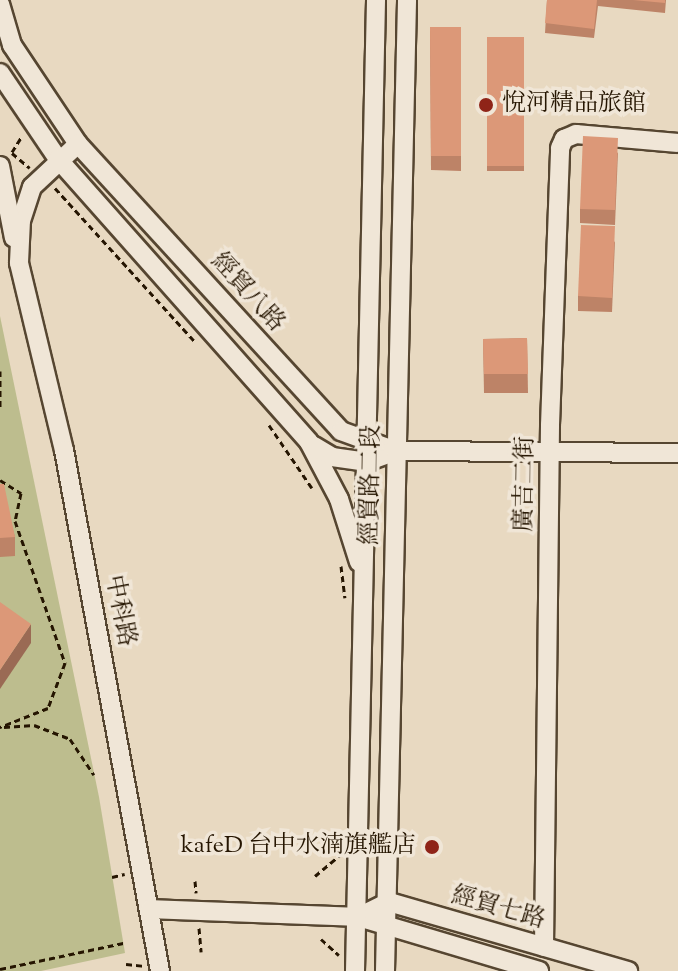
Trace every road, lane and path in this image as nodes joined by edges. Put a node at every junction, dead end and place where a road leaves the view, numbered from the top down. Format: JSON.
{"nodes":[{"id":1,"x":376,"y":0,"type":"edge"},
{"id":2,"x":407,"y":0,"type":"edge"},
{"id":3,"x":0,"y":4,"type":"edge"},
{"id":4,"x":0,"y":73,"type":"edge"},
{"id":5,"x":16,"y":139,"type":"dead end"},
{"id":6,"x":678,"y":143,"type":"edge"},
{"id":7,"x":78,"y":144,"type":"junction"},
{"id":8,"x":58,"y":159,"type":"junction"},
{"id":9,"x":2,"y":160,"type":"edge"},
{"id":10,"x":68,"y":199,"type":"dead end"},
{"id":11,"x":19,"y":263,"type":"junction"},
{"id":12,"x":205,"y":353,"type":"dead end"},
{"id":13,"x":0,"y":371,"type":"edge"},
{"id":14,"x":0,"y":408,"type":"edge"},
{"id":15,"x":268,"y":424,"type":"dead end"},
{"id":16,"x":366,"y":439,"type":"junction"},
{"id":17,"x":309,"y":442,"type":"junction"},
{"id":18,"x":396,"y":451,"type":"junction"},
{"id":19,"x":678,"y":453,"type":"edge"},
{"id":20,"x":550,"y":455,"type":"junction"},
{"id":21,"x":366,"y":462,"type":"junction"},
{"id":22,"x":0,"y":480,"type":"edge"},
{"id":23,"x":313,"y":489,"type":"dead end"},
{"id":24,"x":338,"y":553,"type":"dead end"},
{"id":25,"x":365,"y":584,"type":"junction"},
{"id":26,"x":345,"y":603,"type":"dead end"},
{"id":27,"x":0,"y":728,"type":"edge"},
{"id":28,"x":94,"y":775,"type":"dead end"},
{"id":29,"x":342,"y":853,"type":"dead end"},
{"id":30,"x":315,"y":876,"type":"dead end"},
{"id":31,"x":389,"y":902,"type":"junction"},
{"id":32,"x":150,"y":909,"type":"junction"},
{"id":33,"x":358,"y":917,"type":"junction"},
{"id":34,"x":387,"y":925,"type":"junction"},
{"id":35,"x":321,"y":939,"type":"dead end"},
{"id":36,"x":123,"y":943,"type":"dead end"},
{"id":37,"x":544,"y":947,"type":"junction"},
{"id":38,"x":347,"y":968,"type":"edge"},
{"id":39,"x":0,"y":969,"type":"edge"},
{"id":40,"x":160,"y":971,"type":"edge"},
{"id":41,"x":385,"y":971,"type":"edge"},
{"id":42,"x":539,"y":971,"type":"edge"},
{"id":43,"x":628,"y":971,"type":"edge"}],
"edges":[{"from":1,"to":16,"type":"street","name":"經貿路二段"},
{"from":2,"to":18,"type":"street","name":"經貿路二段"},
{"from":3,"to":7,"type":"street"},
{"from":4,"to":8,"type":"street"},
{"from":5,"to":9,"type":"path"},
{"from":6,"to":20,"type":"street","name":"廣吉二街"},
{"from":7,"to":8,"type":"street","name":"中科路"},
{"from":7,"to":16,"type":"street","name":"經貿八路"},
{"from":8,"to":11,"type":"street","name":"中科路"},
{"from":8,"to":17,"type":"street"},
{"from":9,"to":11,"type":"street","name":"中科路"},
{"from":10,"to":12,"type":"path"},
{"from":11,"to":32,"type":"street","name":"中科路"},
{"from":13,"to":14,"type":"path"},
{"from":15,"to":23,"type":"path"},
{"from":16,"to":18,"type":"street","name":"經貿八路"},
{"from":16,"to":21,"type":"street","name":"經貿路二段"},
{"from":17,"to":21,"type":"street"},
{"from":17,"to":25,"type":"street"},
{"from":18,"to":20,"type":"street","name":"經貿八路"},
{"from":18,"to":21,"type":"street","name":"經貿八路"},
{"from":18,"to":31,"type":"street","name":"經貿路二段"},
{"from":19,"to":20,"type":"street","name":"經貿八路"},
{"from":20,"to":37,"type":"street","name":"廣吉二街"},
{"from":21,"to":25,"type":"street","name":"經貿路二段"},
{"from":22,"to":27,"type":"path"},
{"from":24,"to":26,"type":"path"},
{"from":25,"to":33,"type":"street","name":"經貿路二段"},
{"from":27,"to":28,"type":"path"},
{"from":29,"to":30,"type":"path"},
{"from":31,"to":33,"type":"street","name":"經貿七路"},
{"from":31,"to":34,"type":"street","name":"經貿路二段"},
{"from":31,"to":37,"type":"street","name":"經貿七路"},
{"from":32,"to":33,"type":"street","name":"經貿七路"},
{"from":32,"to":40,"type":"street","name":"中科路"},
{"from":33,"to":34,"type":"street","name":"經貿七路"},
{"from":33,"to":38,"type":"street","name":"經貿路二段"},
{"from":34,"to":41,"type":"street","name":"經貿路二段"},
{"from":34,"to":42,"type":"street","name":"經貿七路"},
{"from":35,"to":38,"type":"path"},
{"from":36,"to":39,"type":"path"},
{"from":37,"to":43,"type":"street","name":"經貿七路"}]}
